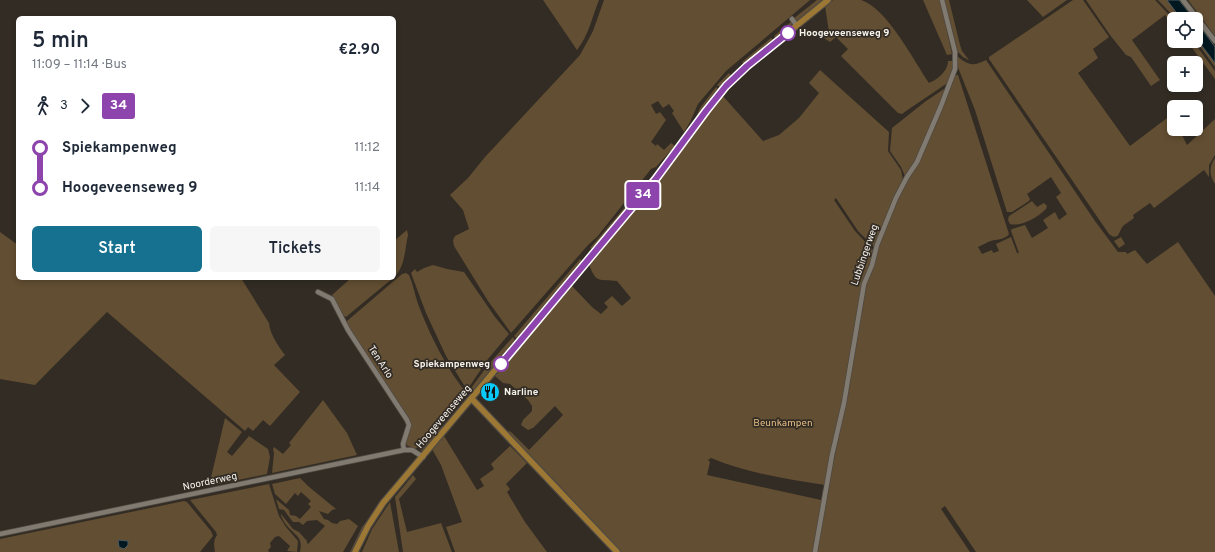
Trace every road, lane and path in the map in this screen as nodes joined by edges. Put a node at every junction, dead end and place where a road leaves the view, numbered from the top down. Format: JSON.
{"nodes":[{"id":1,"x":828,"y":0,"type":"edge"},
{"id":2,"x":942,"y":0,"type":"edge"},
{"id":3,"x":1183,"y":0,"type":"edge"},
{"id":4,"x":792,"y":19,"type":"dead end"},
{"id":5,"x":797,"y":26,"type":"junction"},
{"id":6,"x":1215,"y":41,"type":"edge"},
{"id":7,"x":318,"y":292,"type":"dead end"},
{"id":8,"x":472,"y":399,"type":"junction"},
{"id":9,"x":404,"y":450,"type":"junction"},
{"id":10,"x":423,"y":456,"type":"junction"},
{"id":11,"x":0,"y":534,"type":"edge"},
{"id":12,"x":355,"y":552,"type":"edge"},
{"id":13,"x":617,"y":552,"type":"edge"},
{"id":14,"x":815,"y":552,"type":"edge"}],
"edges":[{"from":1,"to":5,"type":"main road","name":"Hoogeveenseweg"},
{"from":2,"to":14,"type":"street","name":"Lubbingerweg"},
{"from":3,"to":6,"type":"street"},
{"from":4,"to":5,"type":"street"},
{"from":5,"to":8,"type":"main road","name":"Hoogeveenseweg"},
{"from":7,"to":9,"type":"street","name":"Ten Arlo"},
{"from":8,"to":10,"type":"main road","name":"Hoogeveenseweg"},
{"from":8,"to":13,"type":"main road"},
{"from":9,"to":10,"type":"street","name":"Noorderweg"},
{"from":9,"to":11,"type":"street","name":"Noorderweg"},
{"from":10,"to":12,"type":"main road","name":"Hoogeveenseweg"}]}
